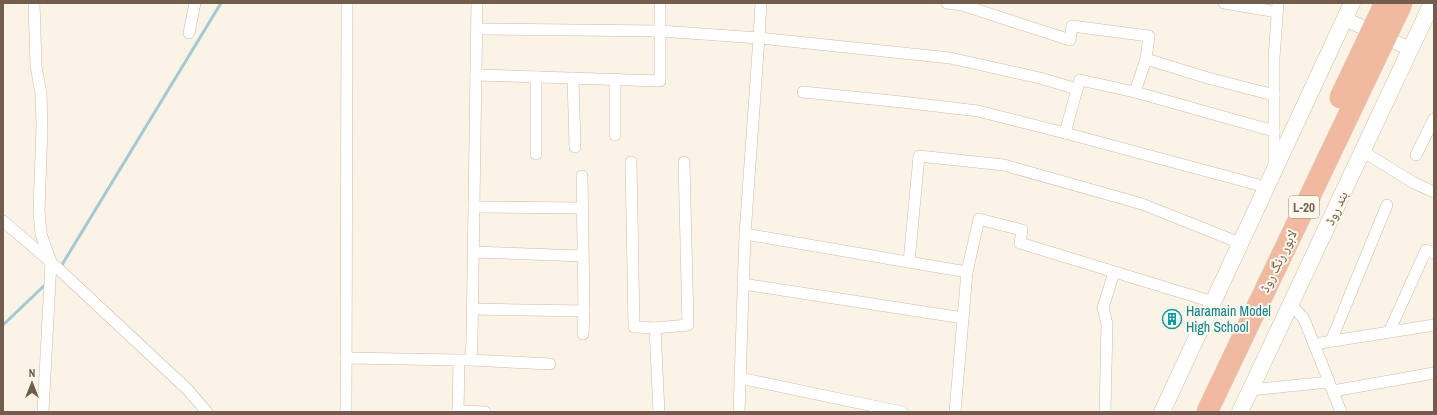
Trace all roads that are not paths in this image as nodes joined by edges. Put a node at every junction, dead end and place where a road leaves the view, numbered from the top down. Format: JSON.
{"nodes":[{"id":1,"x":34,"y":3,"type":"edge"},
{"id":2,"x":195,"y":3,"type":"edge"},
{"id":3,"x":347,"y":3,"type":"edge"},
{"id":4,"x":477,"y":3,"type":"edge"},
{"id":5,"x":660,"y":3,"type":"edge"},
{"id":6,"x":761,"y":3,"type":"edge"},
{"id":7,"x":947,"y":3,"type":"edge"},
{"id":8,"x":1224,"y":3,"type":"edge"},
{"id":9,"x":1352,"y":3,"type":"edge"},
{"id":10,"x":1385,"y":3,"type":"edge"},
{"id":11,"x":1402,"y":3,"type":"edge"},
{"id":12,"x":1432,"y":3,"type":"edge"},
{"id":13,"x":1277,"y":8,"type":"edge"},
{"id":14,"x":1345,"y":19,"type":"junction"},
{"id":15,"x":477,"y":28,"type":"junction"},
{"id":16,"x":660,"y":31,"type":"junction"},
{"id":17,"x":189,"y":33,"type":"dead end"},
{"id":18,"x":760,"y":38,"type":"junction"},
{"id":19,"x":1410,"y":49,"type":"junction"},
{"id":20,"x":1146,"y":59,"type":"junction"},
{"id":21,"x":476,"y":75,"type":"junction"},
{"id":22,"x":536,"y":77,"type":"junction"},
{"id":23,"x":574,"y":78,"type":"junction"},
{"id":24,"x":616,"y":79,"type":"junction"},
{"id":25,"x":1077,"y":89,"type":"junction"},
{"id":26,"x":803,"y":92,"type":"dead end"},
{"id":27,"x":1135,"y":92,"type":"junction"},
{"id":28,"x":1274,"y":96,"type":"junction"},
{"id":29,"x":1434,"y":118,"type":"edge"},
{"id":30,"x":1274,"y":132,"type":"junction"},
{"id":31,"x":1065,"y":133,"type":"junction"},
{"id":32,"x":615,"y":135,"type":"dead end"},
{"id":33,"x":575,"y":147,"type":"dead end"},
{"id":34,"x":1362,"y":151,"type":"junction"},
{"id":35,"x":536,"y":154,"type":"dead end"},
{"id":36,"x":1416,"y":155,"type":"dead end"},
{"id":37,"x":631,"y":162,"type":"dead end"},
{"id":38,"x":684,"y":162,"type":"dead end"},
{"id":39,"x":1274,"y":171,"type":"junction"},
{"id":40,"x":582,"y":176,"type":"dead end"},
{"id":41,"x":1266,"y":187,"type":"junction"},
{"id":42,"x":1434,"y":192,"type":"edge"},
{"id":43,"x":1387,"y":205,"type":"dead end"},
{"id":44,"x":474,"y":207,"type":"junction"},
{"id":45,"x":581,"y":208,"type":"junction"},
{"id":46,"x":3,"y":221,"type":"edge"},
{"id":47,"x":745,"y":234,"type":"junction"},
{"id":48,"x":1240,"y":243,"type":"junction"},
{"id":49,"x":474,"y":252,"type":"junction"},
{"id":50,"x":1434,"y":253,"type":"edge"},
{"id":51,"x":583,"y":256,"type":"junction"},
{"id":52,"x":51,"y":262,"type":"junction"},
{"id":53,"x":909,"y":262,"type":"junction"},
{"id":54,"x":967,"y":272,"type":"junction"},
{"id":55,"x":1114,"y":272,"type":"junction"},
{"id":56,"x":743,"y":284,"type":"junction"},
{"id":57,"x":1213,"y":302,"type":"junction"},
{"id":58,"x":1291,"y":304,"type":"junction"},
{"id":59,"x":473,"y":309,"type":"junction"},
{"id":60,"x":584,"y":311,"type":"junction"},
{"id":61,"x":963,"y":318,"type":"junction"},
{"id":62,"x":1434,"y":325,"type":"edge"},
{"id":63,"x":655,"y":328,"type":"junction"},
{"id":64,"x":1389,"y":332,"type":"junction"},
{"id":65,"x":583,"y":334,"type":"dead end"},
{"id":66,"x":1331,"y":341,"type":"junction"},
{"id":67,"x":1314,"y":344,"type":"junction"},
{"id":68,"x":346,"y":358,"type":"junction"},
{"id":69,"x":459,"y":360,"type":"junction"},
{"id":70,"x":471,"y":360,"type":"junction"},
{"id":71,"x":550,"y":364,"type":"dead end"},
{"id":72,"x":1434,"y":373,"type":"edge"},
{"id":73,"x":740,"y":378,"type":"junction"},
{"id":74,"x":1331,"y":387,"type":"junction"},
{"id":75,"x":1250,"y":390,"type":"junction"},
{"id":76,"x":43,"y":412,"type":"edge"},
{"id":77,"x":207,"y":412,"type":"edge"},
{"id":78,"x":346,"y":412,"type":"edge"},
{"id":79,"x":458,"y":412,"type":"edge"},
{"id":80,"x":485,"y":412,"type":"edge"},
{"id":81,"x":659,"y":412,"type":"edge"},
{"id":82,"x":739,"y":412,"type":"edge"},
{"id":83,"x":902,"y":412,"type":"edge"},
{"id":84,"x":955,"y":412,"type":"edge"},
{"id":85,"x":1105,"y":412,"type":"edge"},
{"id":86,"x":1162,"y":412,"type":"edge"},
{"id":87,"x":1194,"y":412,"type":"edge"},
{"id":88,"x":1206,"y":412,"type":"edge"},
{"id":89,"x":1240,"y":412,"type":"edge"},
{"id":90,"x":1341,"y":412,"type":"edge"}],
"edges":[{"from":1,"to":52,"type":"street"},
{"from":2,"to":17,"type":"street"},
{"from":3,"to":68,"type":"street"},
{"from":4,"to":15,"type":"street"},
{"from":5,"to":16,"type":"street"},
{"from":6,"to":18,"type":"street"},
{"from":7,"to":20,"type":"street"},
{"from":8,"to":13,"type":"street"},
{"from":9,"to":14,"type":"main road"},
{"from":10,"to":87,"type":"highway","name":"لاہور رنگ روڈ","number":"L-20","bridge":true},
{"from":11,"to":88,"type":"highway","name":"لاہور رنگ روڈ","number":"L-20","bridge":true},
{"from":12,"to":19,"type":"main road","name":"بند روڈ"},
{"from":13,"to":28,"type":"street"},
{"from":14,"to":19,"type":"street"},
{"from":14,"to":39,"type":"main road"},
{"from":15,"to":16,"type":"street"},
{"from":15,"to":21,"type":"street"},
{"from":16,"to":18,"type":"street"},
{"from":16,"to":24,"type":"street"},
{"from":18,"to":25,"type":"street"},
{"from":18,"to":47,"type":"street"},
{"from":19,"to":34,"type":"main road","name":"بند روڈ"},
{"from":20,"to":27,"type":"street"},
{"from":20,"to":28,"type":"street"},
{"from":21,"to":22,"type":"street"},
{"from":21,"to":44,"type":"street"},
{"from":22,"to":23,"type":"street"},
{"from":22,"to":35,"type":"street"},
{"from":23,"to":24,"type":"street"},
{"from":23,"to":33,"type":"street"},
{"from":24,"to":32,"type":"street"},
{"from":25,"to":27,"type":"street"},
{"from":25,"to":31,"type":"street"},
{"from":26,"to":31,"type":"street"},
{"from":27,"to":30,"type":"street"},
{"from":28,"to":30,"type":"street"},
{"from":29,"to":36,"type":"street"},
{"from":30,"to":39,"type":"street"},
{"from":31,"to":41,"type":"street"},
{"from":34,"to":42,"type":"street"},
{"from":34,"to":58,"type":"main road","name":"بند روڈ"},
{"from":37,"to":63,"type":"street"},
{"from":38,"to":63,"type":"street"},
{"from":39,"to":41,"type":"main road"},
{"from":40,"to":45,"type":"street"},
{"from":41,"to":48,"type":"main road"},
{"from":43,"to":66,"type":"street"},
{"from":44,"to":45,"type":"street"},
{"from":44,"to":49,"type":"street"},
{"from":45,"to":51,"type":"street"},
{"from":46,"to":52,"type":"street"},
{"from":47,"to":53,"type":"street"},
{"from":47,"to":56,"type":"street"},
{"from":48,"to":53,"type":"street"},
{"from":48,"to":57,"type":"main road"},
{"from":49,"to":51,"type":"street"},
{"from":49,"to":59,"type":"street"},
{"from":50,"to":64,"type":"street"},
{"from":51,"to":60,"type":"street"},
{"from":52,"to":76,"type":"street"},
{"from":52,"to":77,"type":"street"},
{"from":53,"to":54,"type":"street"},
{"from":54,"to":55,"type":"street"},
{"from":54,"to":61,"type":"street"},
{"from":55,"to":57,"type":"street"},
{"from":55,"to":85,"type":"street"},
{"from":56,"to":61,"type":"street"},
{"from":56,"to":73,"type":"street"},
{"from":57,"to":86,"type":"main road"},
{"from":58,"to":67,"type":"street"},
{"from":58,"to":75,"type":"main road","name":"بند روڈ"},
{"from":59,"to":60,"type":"street"},
{"from":59,"to":70,"type":"street"},
{"from":60,"to":65,"type":"street"},
{"from":61,"to":84,"type":"street"},
{"from":62,"to":64,"type":"street"},
{"from":63,"to":81,"type":"street"},
{"from":64,"to":66,"type":"street"},
{"from":66,"to":67,"type":"street"},
{"from":67,"to":74,"type":"street"},
{"from":68,"to":69,"type":"street"},
{"from":68,"to":78,"type":"street"},
{"from":69,"to":70,"type":"street"},
{"from":69,"to":79,"type":"street"},
{"from":70,"to":71,"type":"street"},
{"from":72,"to":74,"type":"street"},
{"from":73,"to":82,"type":"street"},
{"from":73,"to":83,"type":"street"},
{"from":74,"to":75,"type":"street"},
{"from":74,"to":90,"type":"street"},
{"from":75,"to":89,"type":"main road","name":"بند روڈ"},
{"from":79,"to":80,"type":"street"}]}
